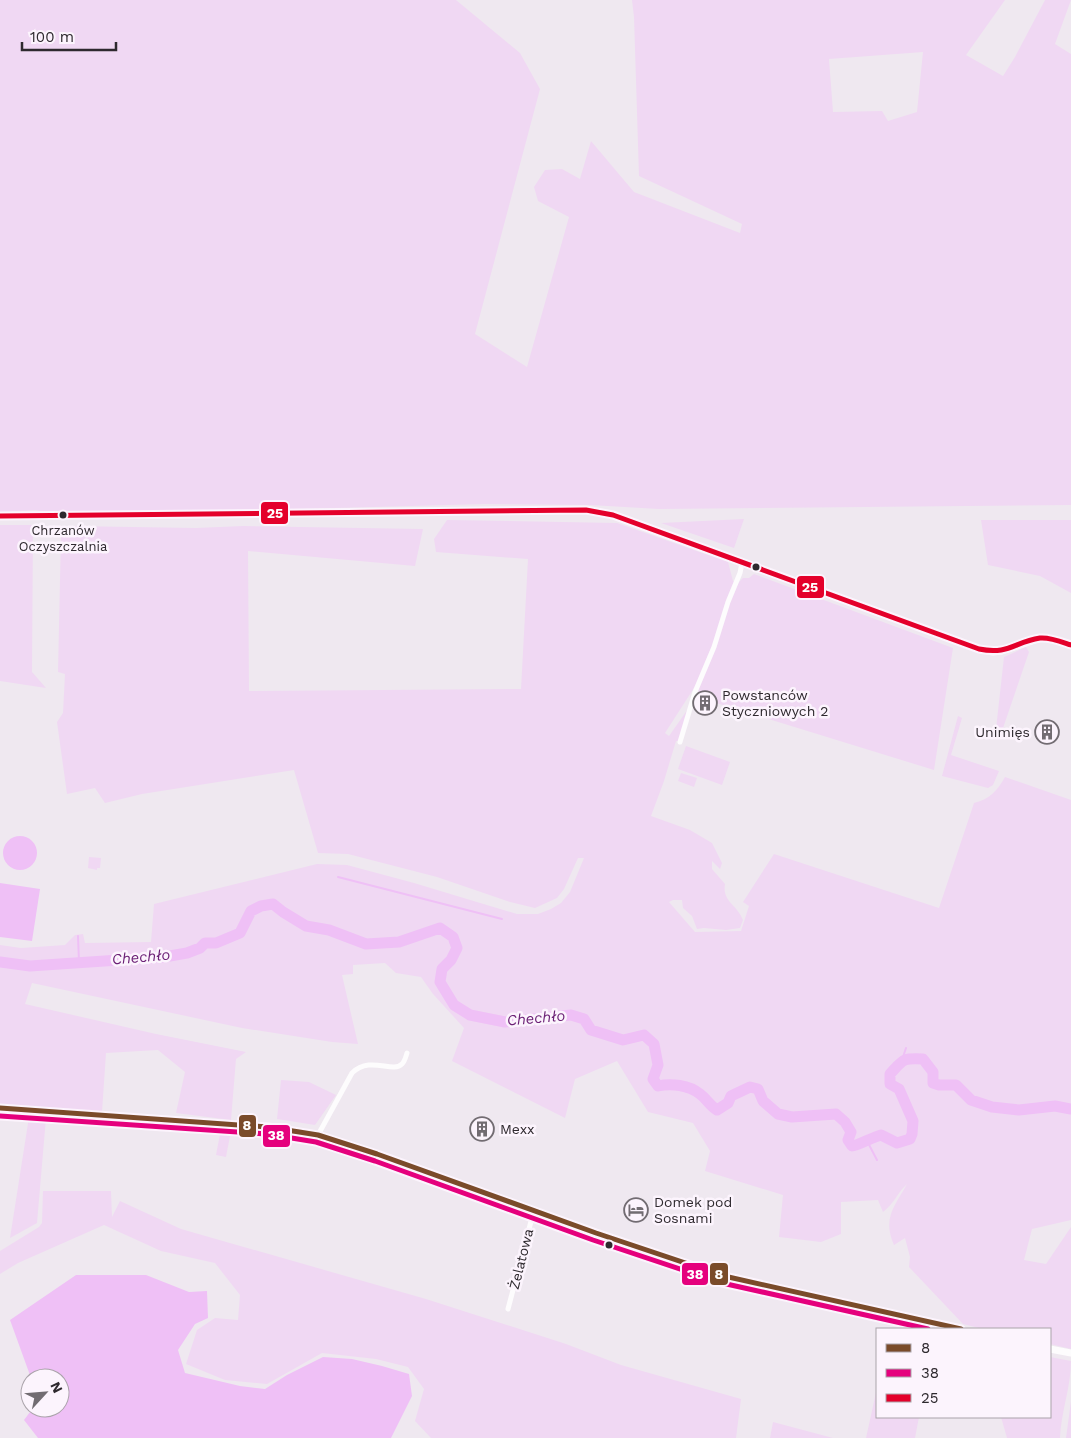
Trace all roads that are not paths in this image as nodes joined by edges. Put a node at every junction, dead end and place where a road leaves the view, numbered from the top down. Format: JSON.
{"nodes":[{"id":1,"x":0,"y":516,"type":"edge"},
{"id":2,"x":742,"y":563,"type":"junction"},
{"id":3,"x":1071,"y":645,"type":"edge"},
{"id":4,"x":680,"y":742,"type":"dead end"},
{"id":5,"x":407,"y":1052,"type":"dead end"},
{"id":6,"x":0,"y":1108,"type":"edge"},
{"id":7,"x":318,"y":1135,"type":"junction"},
{"id":8,"x":534,"y":1210,"type":"junction"},
{"id":9,"x":508,"y":1308,"type":"dead end"},
{"id":10,"x":956,"y":1328,"type":"edge"},
{"id":11,"x":1051,"y":1349,"type":"edge"},
{"id":12,"x":1071,"y":1353,"type":"edge"}],
"edges":[{"from":1,"to":2,"type":"street"},
{"from":2,"to":3,"type":"street"},
{"from":2,"to":4,"type":"street"},
{"from":5,"to":7,"type":"street"},
{"from":6,"to":7,"type":"street"},
{"from":7,"to":8,"type":"street"},
{"from":8,"to":9,"type":"street","name":"Żelatowa"},
{"from":8,"to":10,"type":"street"},
{"from":11,"to":12,"type":"street"}]}
